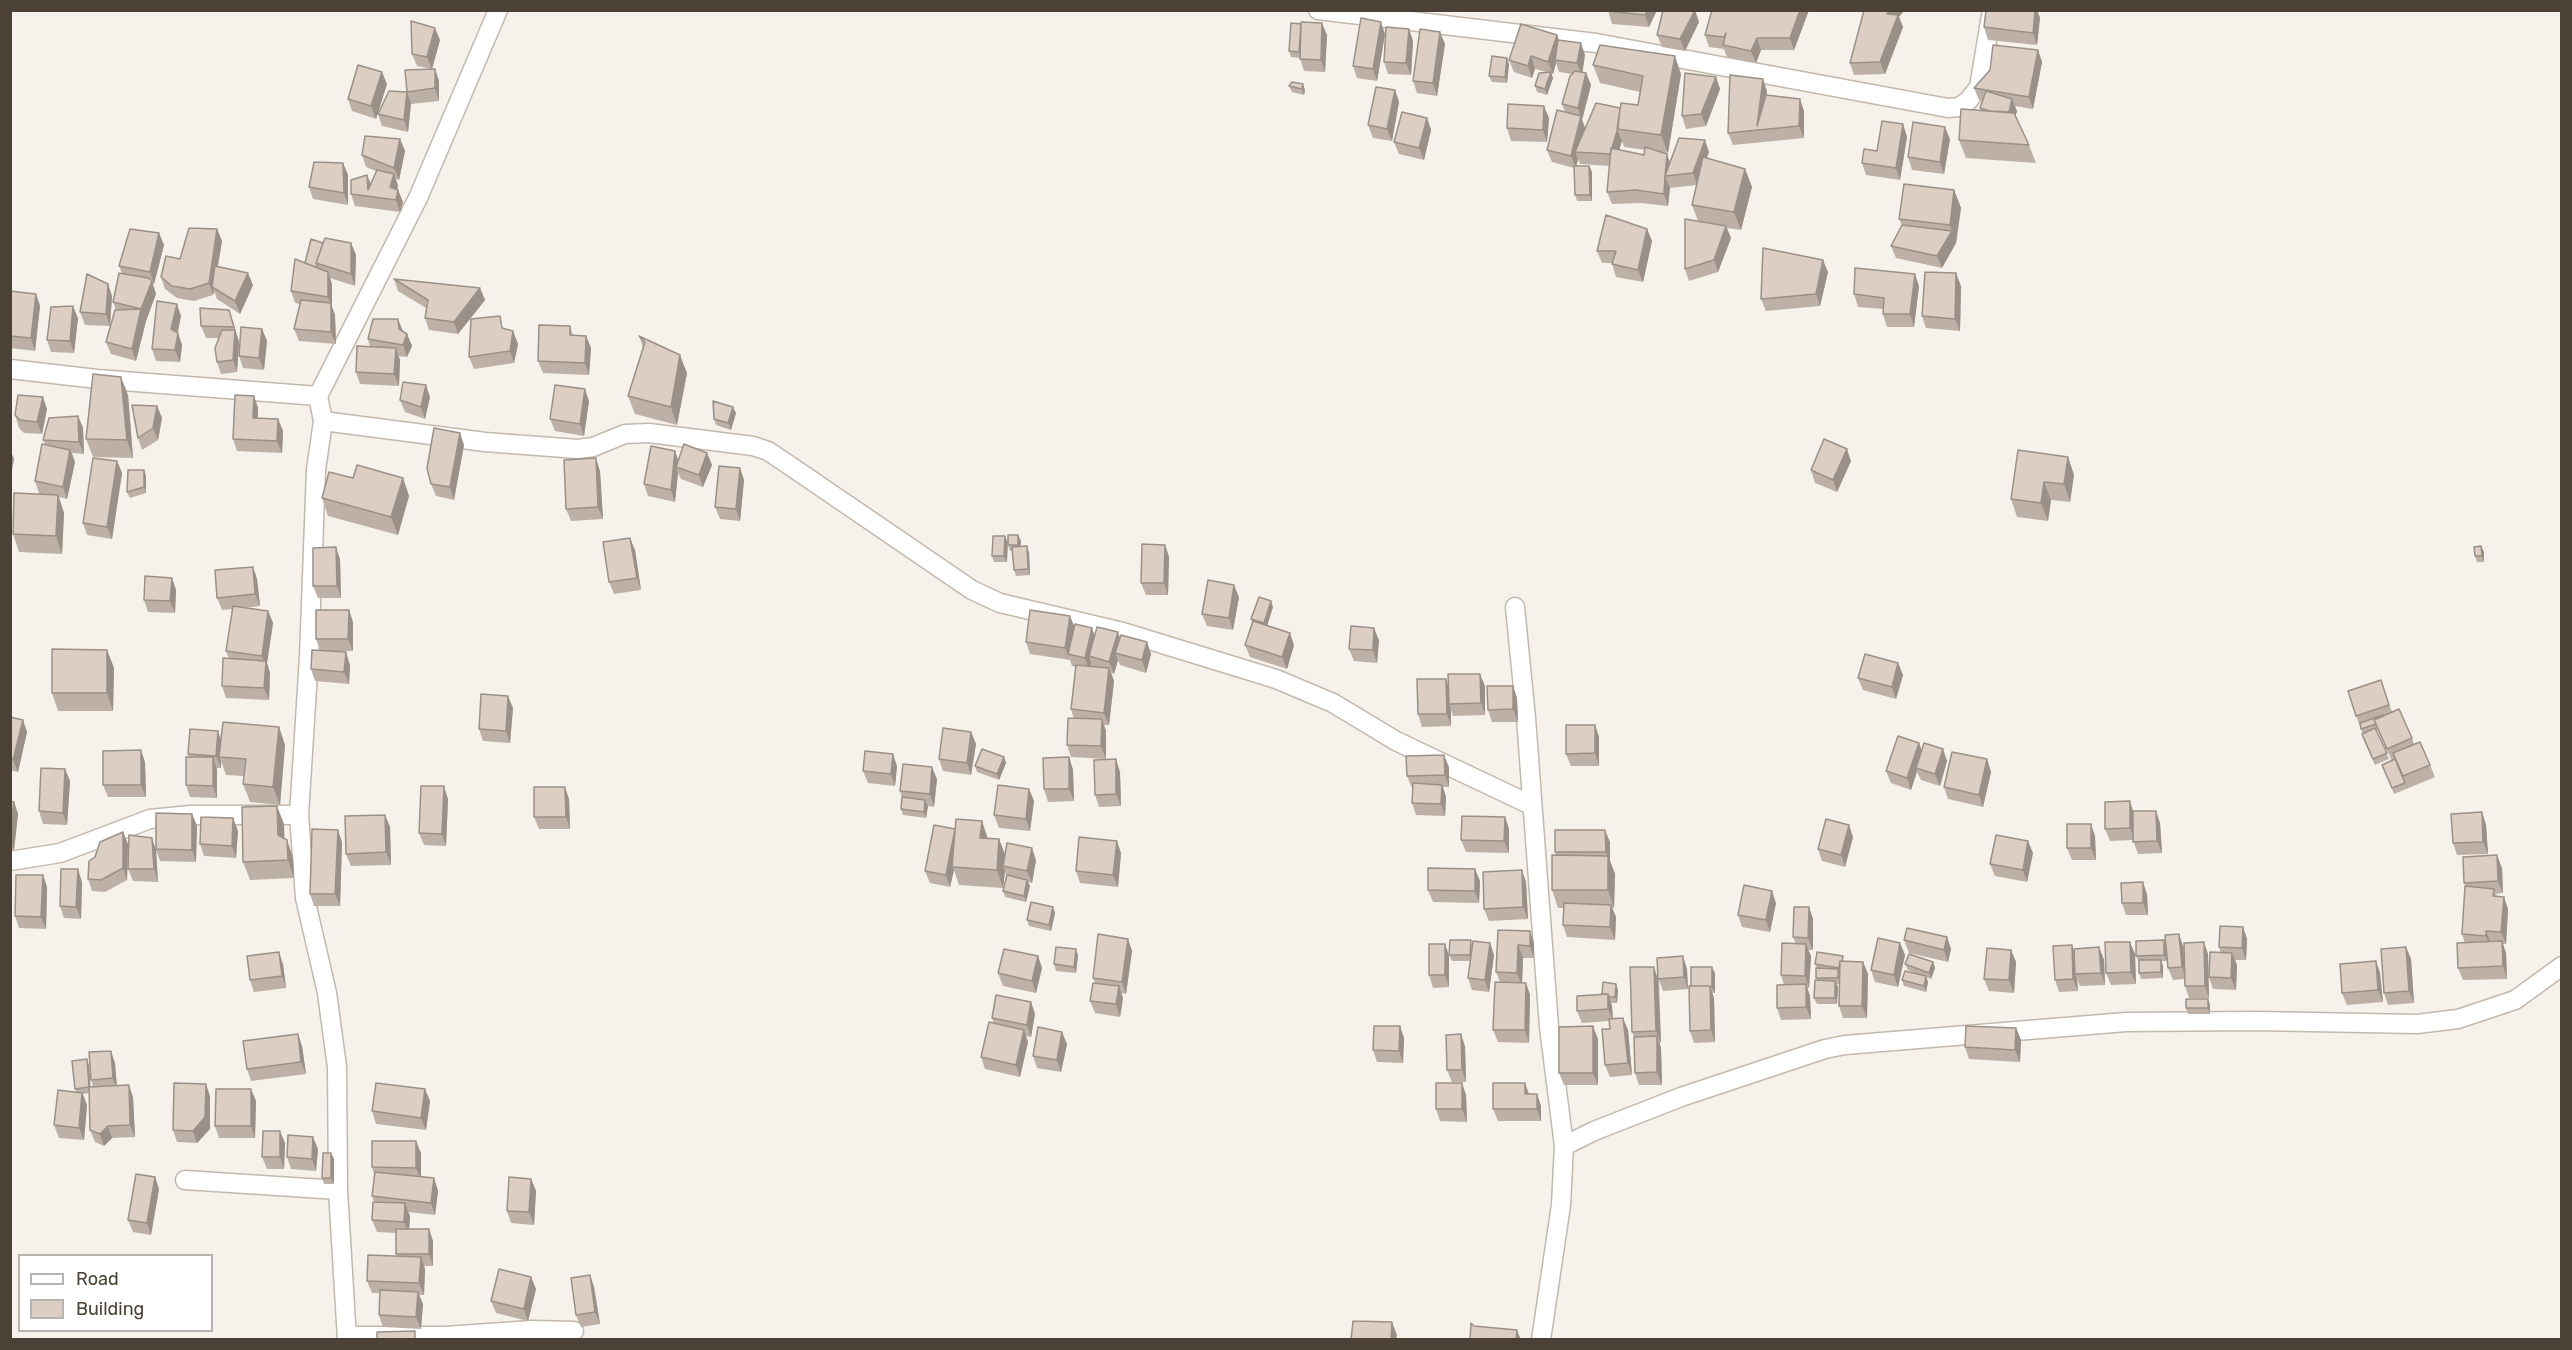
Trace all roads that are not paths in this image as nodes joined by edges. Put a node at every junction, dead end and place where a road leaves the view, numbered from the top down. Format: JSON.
{"nodes":[{"id":1,"x":498,"y":10,"type":"edge"},
{"id":2,"x":1318,"y":10,"type":"edge"},
{"id":3,"x":1992,"y":10,"type":"edge"},
{"id":4,"x":10,"y":369,"type":"edge"},
{"id":5,"x":318,"y":396,"type":"junction"},
{"id":6,"x":323,"y":421,"type":"junction"},
{"id":7,"x":1515,"y":606,"type":"dead end"},
{"id":8,"x":1531,"y":805,"type":"junction"},
{"id":9,"x":299,"y":815,"type":"junction"},
{"id":10,"x":10,"y":861,"type":"edge"},
{"id":11,"x":2562,"y":966,"type":"edge"},
{"id":12,"x":1564,"y":1146,"type":"junction"},
{"id":13,"x":185,"y":1180,"type":"dead end"},
{"id":14,"x":338,"y":1190,"type":"junction"},
{"id":15,"x":574,"y":1331,"type":"dead end"},
{"id":16,"x":347,"y":1338,"type":"edge"},
{"id":17,"x":1541,"y":1340,"type":"edge"}],
"edges":[{"from":1,"to":5,"type":"street"},
{"from":2,"to":3,"type":"street"},
{"from":4,"to":5,"type":"street"},
{"from":5,"to":6,"type":"street"},
{"from":6,"to":8,"type":"street"},
{"from":6,"to":9,"type":"street"},
{"from":7,"to":8,"type":"street"},
{"from":8,"to":12,"type":"street"},
{"from":9,"to":10,"type":"street"},
{"from":9,"to":14,"type":"street"},
{"from":11,"to":12,"type":"street"},
{"from":12,"to":17,"type":"street"},
{"from":13,"to":14,"type":"street"},
{"from":14,"to":16,"type":"street"},
{"from":15,"to":16,"type":"street"}]}
